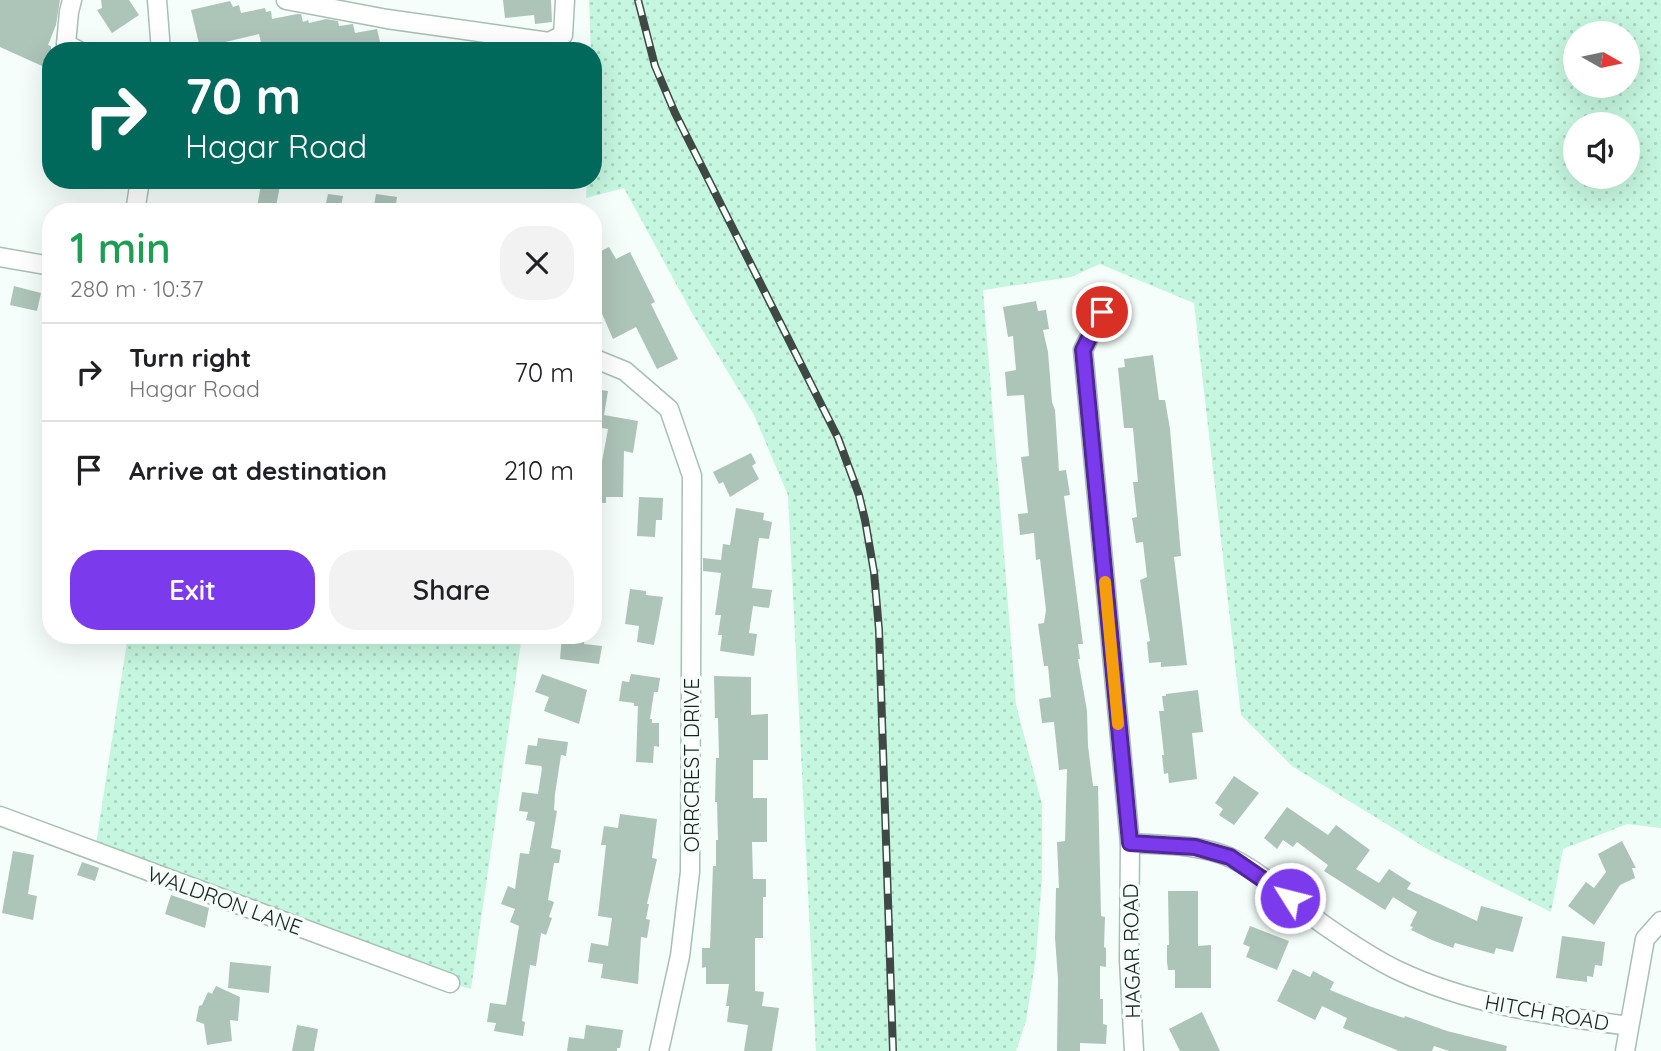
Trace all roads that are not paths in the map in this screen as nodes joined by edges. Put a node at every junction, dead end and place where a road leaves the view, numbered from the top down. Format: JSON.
{"nodes":[{"id":1,"x":72,"y":0,"type":"edge"},
{"id":2,"x":157,"y":0,"type":"edge"},
{"id":3,"x":286,"y":0,"type":"edge"},
{"id":4,"x":565,"y":0,"type":"edge"},
{"id":5,"x":66,"y":42,"type":"edge"},
{"id":6,"x":160,"y":42,"type":"edge"},
{"id":7,"x":0,"y":257,"type":"edge"},
{"id":8,"x":42,"y":264,"type":"edge"},
{"id":9,"x":1102,"y":312,"type":"dead end"},
{"id":10,"x":602,"y":362,"type":"edge"},
{"id":11,"x":0,"y":816,"type":"edge"},
{"id":12,"x":1130,"y":843,"type":"junction"},
{"id":13,"x":1658,"y":923,"type":"edge"},
{"id":14,"x":450,"y":984,"type":"dead end"},
{"id":15,"x":1629,"y":1026,"type":"junction"},
{"id":16,"x":659,"y":1051,"type":"edge"},
{"id":17,"x":1134,"y":1051,"type":"edge"},
{"id":18,"x":1625,"y":1051,"type":"edge"}],
"edges":[{"from":1,"to":5,"type":"street"},
{"from":2,"to":6,"type":"street"},
{"from":3,"to":4,"type":"street"},
{"from":7,"to":8,"type":"street"},
{"from":9,"to":12,"type":"street","name":"HAGAR ROAD"},
{"from":10,"to":16,"type":"street","name":"ORRCREST DRIVE"},
{"from":11,"to":14,"type":"street","name":"WALDRON LANE"},
{"from":12,"to":15,"type":"street","name":"HITCH ROAD"},
{"from":12,"to":17,"type":"street","name":"HAGAR ROAD"},
{"from":13,"to":15,"type":"street"},
{"from":15,"to":18,"type":"street"}]}
